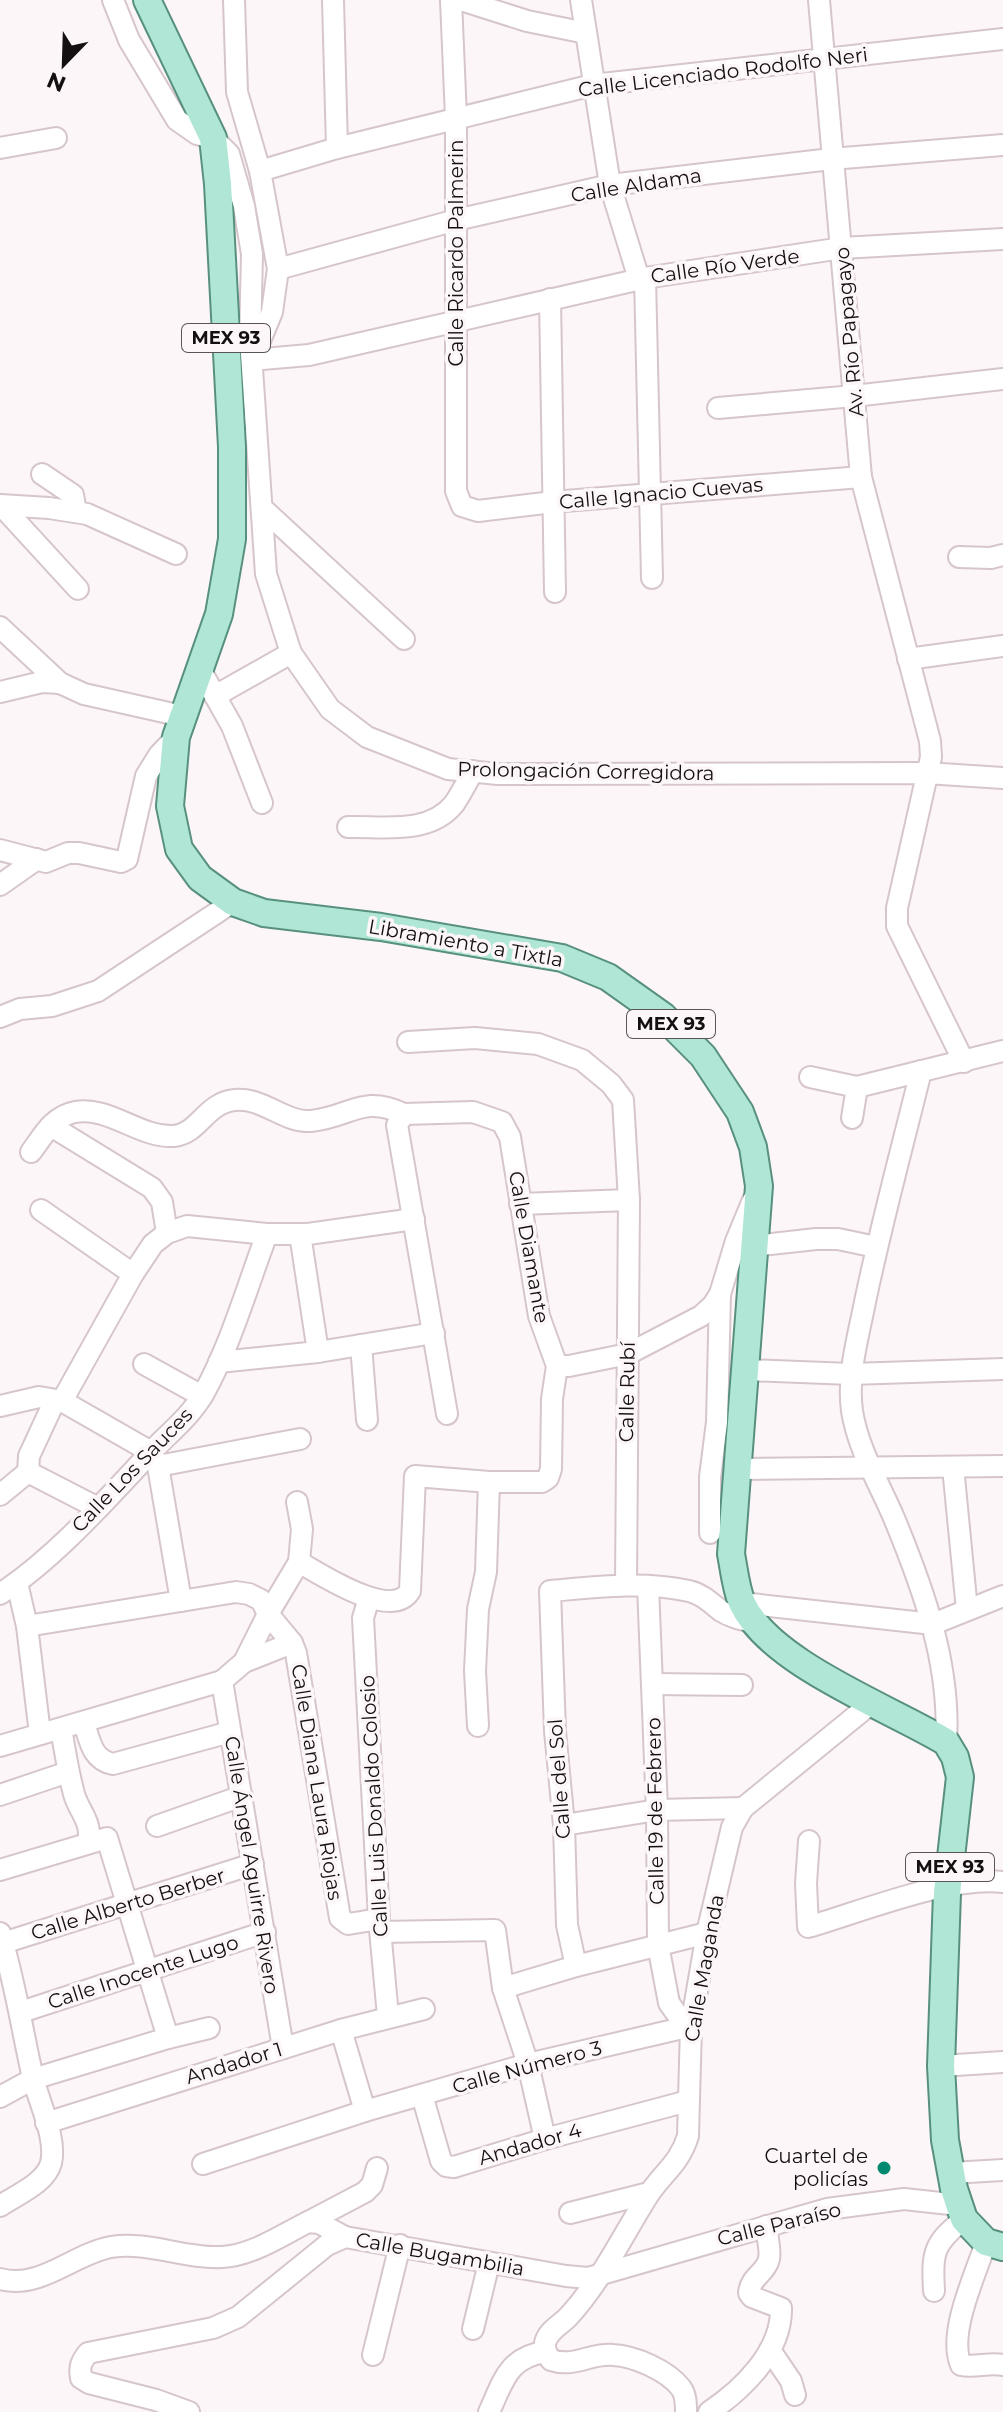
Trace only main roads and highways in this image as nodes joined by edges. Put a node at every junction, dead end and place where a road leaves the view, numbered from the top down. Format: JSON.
{"nodes":[{"id":1,"x":147,"y":0,"type":"edge"},
{"id":2,"x":994,"y":2244,"type":"edge"}],
"edges":[{"from":1,"to":2,"type":"main road","name":"Libramiento a Tixtla","number":"MEX 93"}]}
